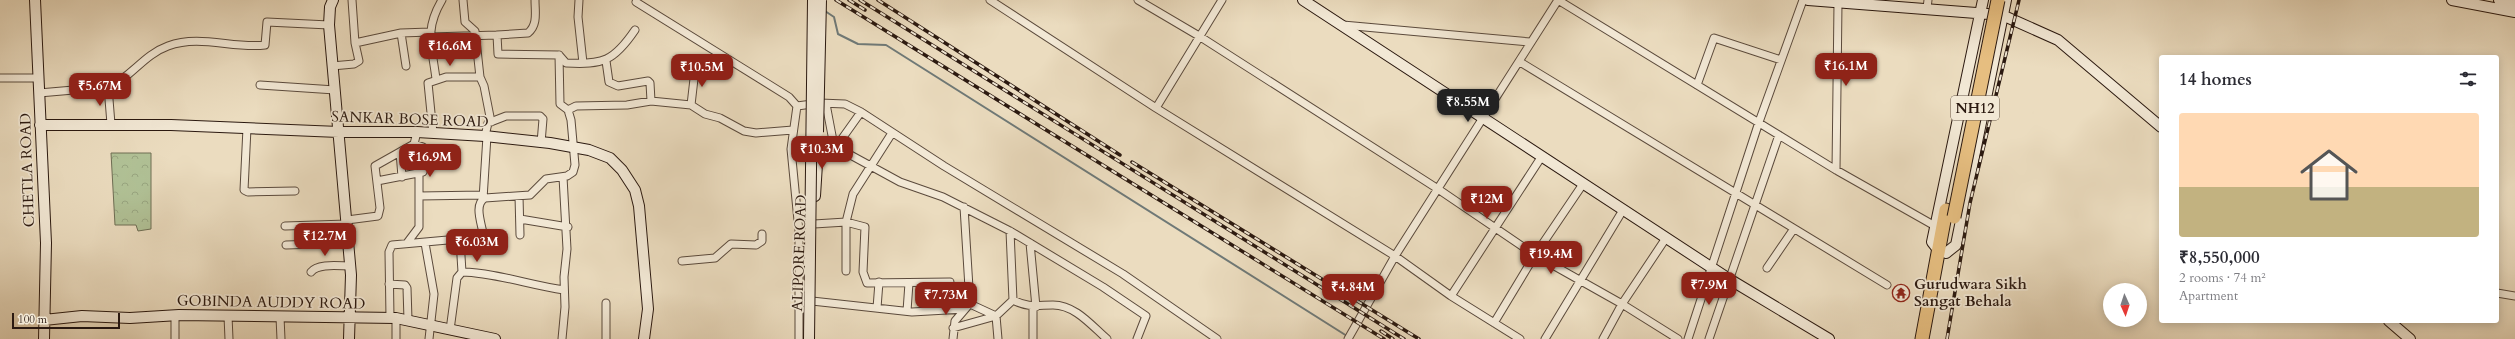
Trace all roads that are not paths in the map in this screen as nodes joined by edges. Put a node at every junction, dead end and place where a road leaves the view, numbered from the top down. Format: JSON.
{"nodes":[{"id":1,"x":35,"y":0,"type":"edge"},
{"id":2,"x":332,"y":0,"type":"edge"},
{"id":3,"x":352,"y":0,"type":"edge"},
{"id":4,"x":442,"y":0,"type":"edge"},
{"id":5,"x":463,"y":0,"type":"edge"},
{"id":6,"x":535,"y":0,"type":"edge"},
{"id":7,"x":579,"y":0,"type":"edge"},
{"id":8,"x":813,"y":0,"type":"edge"},
{"id":9,"x":821,"y":0,"type":"edge"},
{"id":10,"x":990,"y":0,"type":"edge"},
{"id":11,"x":1138,"y":0,"type":"edge"},
{"id":12,"x":1222,"y":0,"type":"edge"},
{"id":13,"x":1303,"y":0,"type":"edge"},
{"id":14,"x":1558,"y":0,"type":"edge"},
{"id":15,"x":1803,"y":0,"type":"edge"},
{"id":16,"x":1808,"y":0,"type":"edge"},
{"id":17,"x":1983,"y":0,"type":"edge"},
{"id":18,"x":1990,"y":0,"type":"edge"},
{"id":19,"x":1998,"y":0,"type":"edge"},
{"id":20,"x":2006,"y":0,"type":"edge"},
{"id":21,"x":2452,"y":0,"type":"edge"},
{"id":22,"x":2499,"y":0,"type":"edge"},
{"id":23,"x":636,"y":2,"type":"dead end"},
{"id":24,"x":1844,"y":2,"type":"edge"},
{"id":25,"x":2515,"y":3,"type":"edge"},
{"id":26,"x":1927,"y":4,"type":"edge"},
{"id":27,"x":1980,"y":12,"type":"junction"},
{"id":28,"x":2515,"y":12,"type":"edge"},
{"id":29,"x":2002,"y":15,"type":"junction"},
{"id":30,"x":329,"y":25,"type":"junction"},
{"id":31,"x":1342,"y":25,"type":"junction"},
{"id":32,"x":635,"y":30,"type":"dead end"},
{"id":33,"x":401,"y":32,"type":"junction"},
{"id":34,"x":430,"y":35,"type":"junction"},
{"id":35,"x":497,"y":35,"type":"junction"},
{"id":36,"x":1199,"y":36,"type":"junction"},
{"id":37,"x":476,"y":37,"type":"junction"},
{"id":38,"x":1530,"y":42,"type":"junction"},
{"id":39,"x":356,"y":43,"type":"junction"},
{"id":40,"x":559,"y":55,"type":"junction"},
{"id":41,"x":1781,"y":60,"type":"junction"},
{"id":42,"x":606,"y":61,"type":"junction"},
{"id":43,"x":1520,"y":62,"type":"junction"},
{"id":44,"x":582,"y":63,"type":"junction"},
{"id":45,"x":332,"y":66,"type":"junction"},
{"id":46,"x":406,"y":66,"type":"dead end"},
{"id":47,"x":695,"y":70,"type":"dead end"},
{"id":48,"x":480,"y":77,"type":"junction"},
{"id":49,"x":0,"y":78,"type":"edge"},
{"id":50,"x":38,"y":78,"type":"junction"},
{"id":51,"x":436,"y":79,"type":"junction"},
{"id":52,"x":1697,"y":85,"type":"junction"},
{"id":53,"x":260,"y":86,"type":"dead end"},
{"id":54,"x":108,"y":87,"type":"junction"},
{"id":55,"x":335,"y":90,"type":"junction"},
{"id":56,"x":39,"y":93,"type":"junction"},
{"id":57,"x":651,"y":101,"type":"junction"},
{"id":58,"x":826,"y":104,"type":"junction"},
{"id":59,"x":691,"y":105,"type":"junction"},
{"id":60,"x":797,"y":106,"type":"junction"},
{"id":61,"x":1156,"y":108,"type":"junction"},
{"id":62,"x":568,"y":110,"type":"junction"},
{"id":63,"x":861,"y":112,"type":"junction"},
{"id":64,"x":1482,"y":117,"type":"junction"},
{"id":65,"x":491,"y":122,"type":"junction"},
{"id":66,"x":1759,"y":122,"type":"junction"},
{"id":67,"x":111,"y":124,"type":"junction"},
{"id":68,"x":40,"y":125,"type":"junction"},
{"id":69,"x":2159,"y":126,"type":"edge"},
{"id":70,"x":247,"y":128,"type":"junction"},
{"id":71,"x":793,"y":130,"type":"junction"},
{"id":72,"x":339,"y":132,"type":"junction"},
{"id":73,"x":417,"y":132,"type":"junction"},
{"id":74,"x":433,"y":133,"type":"junction"},
{"id":75,"x":892,"y":133,"type":"junction"},
{"id":76,"x":486,"y":136,"type":"junction"},
{"id":77,"x":1778,"y":136,"type":"junction"},
{"id":78,"x":541,"y":143,"type":"junction"},
{"id":79,"x":414,"y":144,"type":"junction"},
{"id":80,"x":574,"y":147,"type":"junction"},
{"id":81,"x":836,"y":147,"type":"junction"},
{"id":82,"x":400,"y":152,"type":"junction"},
{"id":83,"x":1542,"y":156,"type":"junction"},
{"id":84,"x":872,"y":167,"type":"junction"},
{"id":85,"x":1836,"y":170,"type":"junction"},
{"id":86,"x":419,"y":173,"type":"junction"},
{"id":87,"x":402,"y":177,"type":"junction"},
{"id":88,"x":563,"y":177,"type":"junction"},
{"id":89,"x":376,"y":181,"type":"junction"},
{"id":90,"x":1584,"y":184,"type":"junction"},
{"id":91,"x":1438,"y":189,"type":"junction"},
{"id":92,"x":295,"y":192,"type":"dead end"},
{"id":93,"x":1736,"y":194,"type":"junction"},
{"id":94,"x":419,"y":196,"type":"junction"},
{"id":95,"x":519,"y":196,"type":"junction"},
{"id":96,"x":483,"y":197,"type":"junction"},
{"id":97,"x":1754,"y":206,"type":"junction"},
{"id":98,"x":964,"y":207,"type":"junction"},
{"id":99,"x":1623,"y":210,"type":"junction"},
{"id":100,"x":1950,"y":213,"type":"junction"},
{"id":101,"x":520,"y":219,"type":"junction"},
{"id":102,"x":347,"y":222,"type":"junction"},
{"id":103,"x":846,"y":222,"type":"junction"},
{"id":104,"x":814,"y":224,"type":"junction"},
{"id":105,"x":285,"y":226,"type":"dead end"},
{"id":106,"x":1935,"y":226,"type":"junction"},
{"id":107,"x":568,"y":227,"type":"junction"},
{"id":108,"x":1494,"y":228,"type":"junction"},
{"id":109,"x":1793,"y":230,"type":"junction"},
{"id":110,"x":1010,"y":231,"type":"junction"},
{"id":111,"x":762,"y":234,"type":"dead end"},
{"id":112,"x":520,"y":235,"type":"dead end"},
{"id":113,"x":481,"y":236,"type":"junction"},
{"id":114,"x":1666,"y":238,"type":"junction"},
{"id":115,"x":460,"y":240,"type":"junction"},
{"id":116,"x":348,"y":243,"type":"junction"},
{"id":117,"x":408,"y":243,"type":"junction"},
{"id":118,"x":425,"y":243,"type":"junction"},
{"id":119,"x":1030,"y":244,"type":"junction"},
{"id":120,"x":286,"y":245,"type":"dead end"},
{"id":121,"x":483,"y":245,"type":"dead end"},
{"id":122,"x":1942,"y":252,"type":"junction"},
{"id":123,"x":1535,"y":255,"type":"junction"},
{"id":124,"x":1395,"y":256,"type":"junction"},
{"id":125,"x":682,"y":261,"type":"dead end"},
{"id":126,"x":350,"y":266,"type":"junction"},
{"id":127,"x":1712,"y":268,"type":"junction"},
{"id":128,"x":1767,"y":268,"type":"dead end"},
{"id":129,"x":846,"y":271,"type":"dead end"},
{"id":130,"x":311,"y":272,"type":"dead end"},
{"id":131,"x":462,"y":272,"type":"junction"},
{"id":132,"x":1729,"y":279,"type":"junction"},
{"id":133,"x":878,"y":282,"type":"junction"},
{"id":134,"x":950,"y":282,"type":"dead end"},
{"id":135,"x":1579,"y":282,"type":"junction"},
{"id":136,"x":909,"y":283,"type":"junction"},
{"id":137,"x":389,"y":284,"type":"junction"},
{"id":138,"x":1887,"y":285,"type":"dead end"},
{"id":139,"x":564,"y":290,"type":"junction"},
{"id":140,"x":2499,"y":293,"type":"edge"},
{"id":141,"x":1451,"y":296,"type":"junction"},
{"id":142,"x":2515,"y":296,"type":"edge"},
{"id":143,"x":1013,"y":300,"type":"junction"},
{"id":144,"x":812,"y":301,"type":"junction"},
{"id":145,"x":606,"y":303,"type":"dead end"},
{"id":146,"x":1622,"y":304,"type":"junction"},
{"id":147,"x":967,"y":307,"type":"junction"},
{"id":148,"x":1034,"y":307,"type":"junction"},
{"id":149,"x":877,"y":308,"type":"junction"},
{"id":150,"x":907,"y":311,"type":"junction"},
{"id":151,"x":175,"y":316,"type":"junction"},
{"id":152,"x":228,"y":316,"type":"junction"},
{"id":153,"x":996,"y":316,"type":"junction"},
{"id":154,"x":280,"y":317,"type":"junction"},
{"id":155,"x":351,"y":317,"type":"junction"},
{"id":156,"x":393,"y":318,"type":"junction"},
{"id":157,"x":44,"y":320,"type":"junction"},
{"id":158,"x":408,"y":320,"type":"junction"},
{"id":159,"x":1494,"y":323,"type":"junction"},
{"id":160,"x":2391,"y":323,"type":"edge"},
{"id":161,"x":429,"y":324,"type":"junction"},
{"id":162,"x":953,"y":328,"type":"junction"},
{"id":163,"x":450,"y":330,"type":"junction"},
{"id":164,"x":1350,"y":336,"type":"edge"},
{"id":165,"x":44,"y":339,"type":"edge"},
{"id":166,"x":175,"y":339,"type":"edge"},
{"id":167,"x":229,"y":339,"type":"edge"},
{"id":168,"x":281,"y":339,"type":"edge"},
{"id":169,"x":349,"y":339,"type":"edge"},
{"id":170,"x":396,"y":339,"type":"edge"},
{"id":171,"x":429,"y":339,"type":"edge"},
{"id":172,"x":492,"y":339,"type":"edge"},
{"id":173,"x":562,"y":339,"type":"edge"},
{"id":174,"x":606,"y":339,"type":"edge"},
{"id":175,"x":644,"y":339,"type":"edge"},
{"id":176,"x":799,"y":339,"type":"edge"},
{"id":177,"x":810,"y":339,"type":"edge"},
{"id":178,"x":953,"y":339,"type":"edge"},
{"id":179,"x":998,"y":339,"type":"edge"},
{"id":180,"x":1033,"y":339,"type":"edge"},
{"id":181,"x":1106,"y":339,"type":"edge"},
{"id":182,"x":1137,"y":339,"type":"edge"},
{"id":183,"x":1217,"y":339,"type":"edge"},
{"id":184,"x":1520,"y":339,"type":"edge"},
{"id":185,"x":1545,"y":339,"type":"edge"},
{"id":186,"x":1603,"y":339,"type":"edge"},
{"id":187,"x":1678,"y":339,"type":"edge"},
{"id":188,"x":1688,"y":339,"type":"edge"},
{"id":189,"x":1709,"y":339,"type":"edge"},
{"id":190,"x":1829,"y":339,"type":"edge"},
{"id":191,"x":1922,"y":339,"type":"edge"},
{"id":192,"x":1929,"y":339,"type":"edge"},
{"id":193,"x":2410,"y":339,"type":"edge"}],
"edges":[{"from":1,"to":50,"type":"street","name":"CHETLA ROAD"},
{"from":2,"to":30,"type":"street"},
{"from":3,"to":39,"type":"street"},
{"from":4,"to":34,"type":"street"},
{"from":5,"to":37,"type":"street"},
{"from":6,"to":35,"type":"street"},
{"from":7,"to":44,"type":"street"},
{"from":8,"to":177,"type":"street","name":"ALIPORE ROAD","bridge":true},
{"from":9,"to":104,"type":"street","name":"ALIPORE ROAD","bridge":true},
{"from":10,"to":61,"type":"street"},
{"from":11,"to":36,"type":"street"},
{"from":12,"to":36,"type":"street"},
{"from":13,"to":31,"type":"street"},
{"from":14,"to":38,"type":"street"},
{"from":14,"to":52,"type":"street"},
{"from":15,"to":41,"type":"street"},
{"from":16,"to":24,"type":"street"},
{"from":17,"to":27,"type":"street"},
{"from":18,"to":100,"type":"highway","number":"NH12"},
{"from":19,"to":100,"type":"highway","number":"NH12","bridge":true},
{"from":20,"to":29,"type":"street"},
{"from":21,"to":28,"type":"street"},
{"from":22,"to":25,"type":"street"},
{"from":23,"to":60,"type":"street"},
{"from":24,"to":26,"type":"street"},
{"from":24,"to":85,"type":"street"},
{"from":26,"to":27,"type":"street"},
{"from":27,"to":29,"type":"street"},
{"from":27,"to":106,"type":"street"},
{"from":29,"to":69,"type":"street"},
{"from":29,"to":122,"type":"street"},
{"from":30,"to":45,"type":"street"},
{"from":30,"to":54,"type":"street"},
{"from":31,"to":38,"type":"street"},
{"from":31,"to":64,"type":"street"},
{"from":32,"to":42,"type":"street"},
{"from":33,"to":34,"type":"street"},
{"from":33,"to":39,"type":"street"},
{"from":33,"to":46,"type":"street"},
{"from":34,"to":37,"type":"street"},
{"from":34,"to":51,"type":"street"},
{"from":35,"to":37,"type":"street"},
{"from":35,"to":40,"type":"street"},
{"from":36,"to":61,"type":"street"},
{"from":36,"to":91,"type":"street"},
{"from":37,"to":48,"type":"street"},
{"from":38,"to":43,"type":"street"},
{"from":39,"to":45,"type":"street"},
{"from":40,"to":44,"type":"street"},
{"from":40,"to":62,"type":"street"},
{"from":41,"to":52,"type":"street"},
{"from":41,"to":66,"type":"street"},
{"from":42,"to":44,"type":"street"},
{"from":42,"to":57,"type":"street"},
{"from":43,"to":64,"type":"street"},
{"from":43,"to":93,"type":"street"},
{"from":45,"to":55,"type":"street"},
{"from":47,"to":59,"type":"street"},
{"from":48,"to":51,"type":"street"},
{"from":48,"to":65,"type":"street"},
{"from":49,"to":50,"type":"street"},
{"from":50,"to":56,"type":"street","name":"CHETLA ROAD"},
{"from":51,"to":74,"type":"street"},
{"from":52,"to":66,"type":"street"},
{"from":53,"to":55,"type":"street"},
{"from":54,"to":56,"type":"street"},
{"from":54,"to":67,"type":"street"},
{"from":55,"to":72,"type":"street"},
{"from":56,"to":68,"type":"street","name":"CHETLA ROAD"},
{"from":57,"to":59,"type":"street"},
{"from":57,"to":62,"type":"street"},
{"from":58,"to":60,"type":"street"},
{"from":58,"to":63,"type":"street"},
{"from":58,"to":81,"type":"street"},
{"from":59,"to":71,"type":"street"},
{"from":60,"to":71,"type":"street"},
{"from":61,"to":124,"type":"street"},
{"from":62,"to":80,"type":"street"},
{"from":63,"to":75,"type":"street"},
{"from":63,"to":81,"type":"street"},
{"from":64,"to":83,"type":"street"},
{"from":64,"to":91,"type":"street"},
{"from":65,"to":76,"type":"street"},
{"from":65,"to":78,"type":"street"},
{"from":66,"to":77,"type":"street"},
{"from":66,"to":93,"type":"street"},
{"from":67,"to":68,"type":"street","name":"SANKAR BOSE ROAD"},
{"from":67,"to":70,"type":"street","name":"SANKAR BOSE ROAD"},
{"from":68,"to":157,"type":"street","name":"CHETLA ROAD"},
{"from":70,"to":72,"type":"street","name":"SANKAR BOSE ROAD"},
{"from":70,"to":92,"type":"street"},
{"from":71,"to":176,"type":"street"},
{"from":72,"to":73,"type":"street","name":"SANKAR BOSE ROAD"},
{"from":72,"to":102,"type":"street"},
{"from":73,"to":74,"type":"street","name":"SANKAR BOSE ROAD"},
{"from":73,"to":79,"type":"street"},
{"from":74,"to":76,"type":"street","name":"SANKAR BOSE ROAD"},
{"from":75,"to":84,"type":"street"},
{"from":75,"to":183,"type":"street"},
{"from":76,"to":78,"type":"street","name":"SANKAR BOSE ROAD"},
{"from":76,"to":96,"type":"street"},
{"from":77,"to":85,"type":"street"},
{"from":77,"to":97,"type":"street"},
{"from":78,"to":80,"type":"street","name":"SANKAR BOSE ROAD"},
{"from":79,"to":82,"type":"street"},
{"from":79,"to":86,"type":"street"},
{"from":80,"to":88,"type":"street"},
{"from":80,"to":175,"type":"street","name":"SANKAR BOSE ROAD"},
{"from":81,"to":84,"type":"street"},
{"from":82,"to":87,"type":"street"},
{"from":82,"to":89,"type":"street"},
{"from":83,"to":90,"type":"street"},
{"from":83,"to":108,"type":"street"},
{"from":84,"to":98,"type":"street"},
{"from":84,"to":103,"type":"street"},
{"from":85,"to":106,"type":"street"},
{"from":86,"to":87,"type":"street"},
{"from":86,"to":94,"type":"street"},
{"from":87,"to":89,"type":"street"},
{"from":88,"to":95,"type":"street"},
{"from":88,"to":107,"type":"street"},
{"from":89,"to":102,"type":"street"},
{"from":90,"to":99,"type":"street"},
{"from":90,"to":123,"type":"street"},
{"from":91,"to":108,"type":"street"},
{"from":91,"to":124,"type":"street"},
{"from":93,"to":97,"type":"street"},
{"from":93,"to":127,"type":"street"},
{"from":94,"to":96,"type":"street"},
{"from":94,"to":117,"type":"street"},
{"from":95,"to":96,"type":"street"},
{"from":95,"to":101,"type":"street"},
{"from":96,"to":113,"type":"street"},
{"from":97,"to":109,"type":"street"},
{"from":97,"to":132,"type":"street"},
{"from":98,"to":110,"type":"street"},
{"from":98,"to":147,"type":"street"},
{"from":99,"to":114,"type":"street"},
{"from":99,"to":135,"type":"street"},
{"from":100,"to":122,"type":"highway","number":"NH12"},
{"from":101,"to":107,"type":"street"},
{"from":101,"to":112,"type":"street"},
{"from":102,"to":105,"type":"street"},
{"from":102,"to":116,"type":"street"},
{"from":103,"to":104,"type":"street"},
{"from":103,"to":129,"type":"street"},
{"from":103,"to":133,"type":"street"},
{"from":104,"to":144,"type":"street","name":"ALIPORE ROAD","bridge":true},
{"from":106,"to":122,"type":"street"},
{"from":107,"to":139,"type":"street"},
{"from":108,"to":123,"type":"street"},
{"from":108,"to":141,"type":"street"},
{"from":109,"to":128,"type":"street"},
{"from":109,"to":138,"type":"street"},
{"from":110,"to":119,"type":"street"},
{"from":110,"to":143,"type":"street"},
{"from":111,"to":125,"type":"street"},
{"from":113,"to":115,"type":"street"},
{"from":113,"to":121,"type":"street"},
{"from":114,"to":127,"type":"street"},
{"from":114,"to":146,"type":"street"},
{"from":115,"to":118,"type":"street"},
{"from":115,"to":131,"type":"street"},
{"from":116,"to":120,"type":"street"},
{"from":116,"to":126,"type":"street"},
{"from":117,"to":118,"type":"street"},
{"from":117,"to":137,"type":"street"},
{"from":118,"to":161,"type":"street"},
{"from":119,"to":148,"type":"street"},
{"from":119,"to":182,"type":"street"},
{"from":122,"to":191,"type":"highway","number":"NH12"},
{"from":122,"to":192,"type":"highway","number":"NH12"},
{"from":123,"to":135,"type":"street"},
{"from":123,"to":159,"type":"street"},
{"from":124,"to":141,"type":"street"},
{"from":124,"to":164,"type":"street"},
{"from":126,"to":130,"type":"street"},
{"from":126,"to":155,"type":"street"},
{"from":127,"to":132,"type":"street"},
{"from":127,"to":188,"type":"street"},
{"from":131,"to":139,"type":"street"},
{"from":131,"to":163,"type":"street"},
{"from":132,"to":189,"type":"street"},
{"from":132,"to":190,"type":"street"},
{"from":133,"to":136,"type":"street"},
{"from":133,"to":149,"type":"street"},
{"from":134,"to":136,"type":"street"},
{"from":135,"to":146,"type":"street"},
{"from":135,"to":185,"type":"street"},
{"from":136,"to":150,"type":"street"},
{"from":137,"to":156,"type":"street"},
{"from":137,"to":158,"type":"street"},
{"from":139,"to":173,"type":"street"},
{"from":140,"to":142,"type":"street"},
{"from":141,"to":159,"type":"street"},
{"from":143,"to":148,"type":"street"},
{"from":143,"to":153,"type":"street"},
{"from":144,"to":149,"type":"street"},
{"from":144,"to":177,"type":"street","name":"ALIPORE ROAD","bridge":true},
{"from":145,"to":174,"type":"street"},
{"from":146,"to":186,"type":"street"},
{"from":146,"to":187,"type":"street"},
{"from":147,"to":150,"type":"street"},
{"from":147,"to":153,"type":"street"},
{"from":147,"to":162,"type":"street"},
{"from":148,"to":180,"type":"street"},
{"from":148,"to":181,"type":"street"},
{"from":149,"to":150,"type":"street"},
{"from":151,"to":152,"type":"street","name":"GOBINDA AUDDY ROAD"},
{"from":151,"to":157,"type":"street","name":"GOBINDA AUDDY ROAD"},
{"from":151,"to":166,"type":"street"},
{"from":152,"to":154,"type":"street","name":"GOBINDA AUDDY ROAD"},
{"from":152,"to":167,"type":"street"},
{"from":153,"to":162,"type":"street"},
{"from":153,"to":179,"type":"street"},
{"from":154,"to":155,"type":"street","name":"GOBINDA AUDDY ROAD"},
{"from":154,"to":168,"type":"street"},
{"from":155,"to":156,"type":"street","name":"GOBINDA AUDDY ROAD"},
{"from":155,"to":169,"type":"street"},
{"from":156,"to":158,"type":"street","name":"GOBINDA AUDDY ROAD"},
{"from":156,"to":170,"type":"street"},
{"from":157,"to":165,"type":"street","name":"CHETLA ROAD"},
{"from":158,"to":161,"type":"street","name":"GOBINDA AUDDY ROAD"},
{"from":159,"to":184,"type":"street"},
{"from":160,"to":193,"type":"street"},
{"from":161,"to":163,"type":"street","name":"GOBINDA AUDDY ROAD"},
{"from":161,"to":171,"type":"street"},
{"from":162,"to":178,"type":"street"},
{"from":163,"to":172,"type":"street","name":"GOBINDA AUDDY ROAD"}]}
